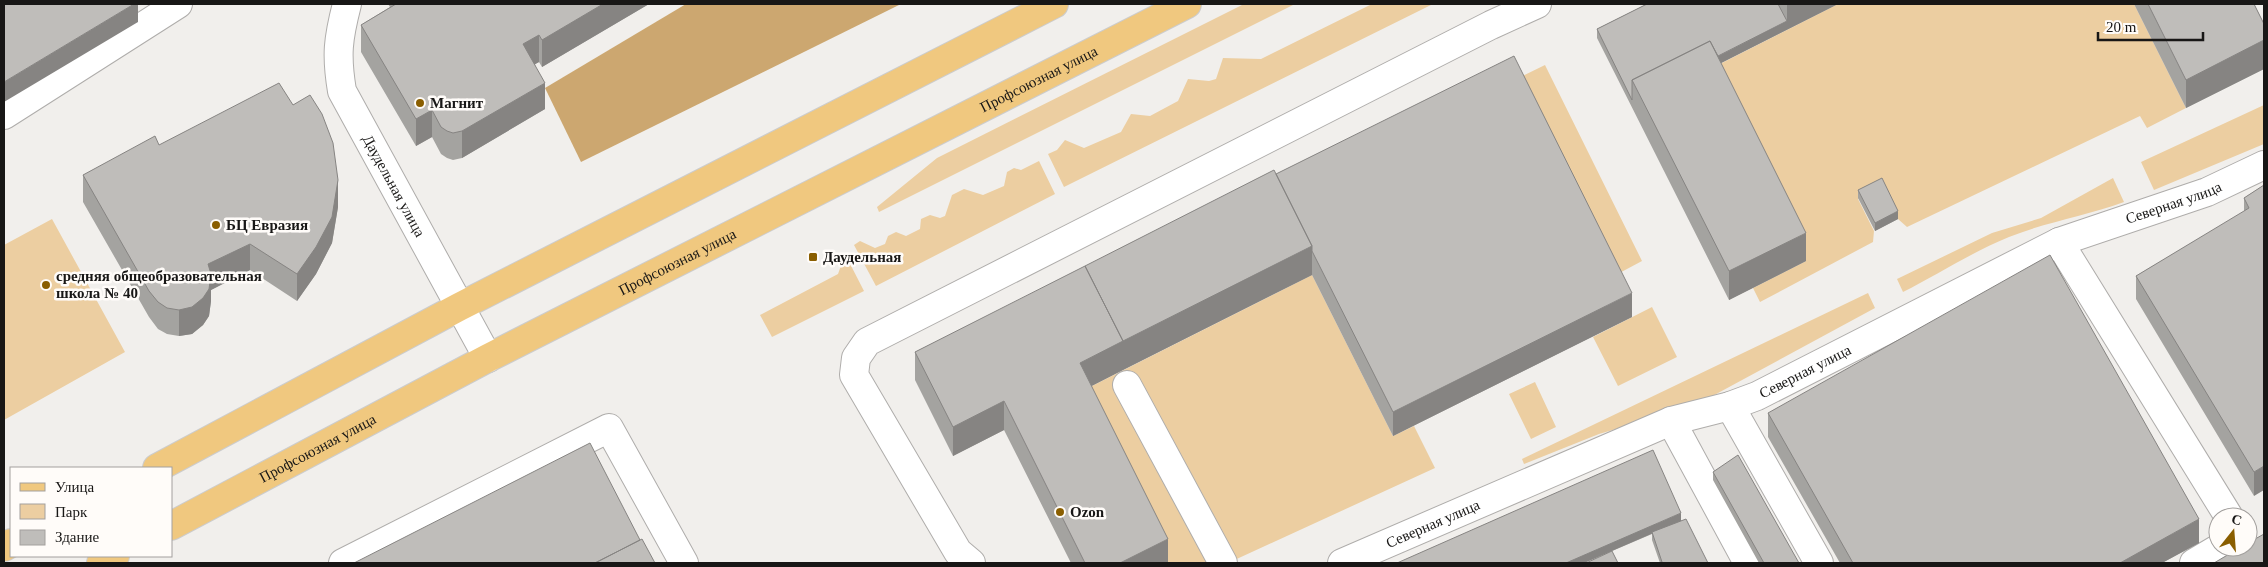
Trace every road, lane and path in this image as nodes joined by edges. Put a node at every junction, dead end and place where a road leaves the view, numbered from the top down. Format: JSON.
{"nodes":[{"id":1,"x":178,"y":4,"type":"edge"},
{"id":2,"x":347,"y":4,"type":"edge"},
{"id":3,"x":1054,"y":4,"type":"edge"},
{"id":4,"x":1187,"y":4,"type":"edge"},
{"id":5,"x":1537,"y":4,"type":"edge"},
{"id":6,"x":4,"y":114,"type":"edge"},
{"id":7,"x":2264,"y":165,"type":"edge"},
{"id":8,"x":2059,"y":242,"type":"junction"},
{"id":9,"x":459,"y":307,"type":"junction"},
{"id":10,"x":488,"y":358,"type":"junction"},
{"id":11,"x":1127,"y":386,"type":"dead end"},
{"id":12,"x":1730,"y":406,"type":"junction"},
{"id":13,"x":1671,"y":421,"type":"junction"},
{"id":14,"x":159,"y":467,"type":"edge"},
{"id":15,"x":2223,"y":507,"type":"edge"},
{"id":16,"x":172,"y":525,"type":"edge"},
{"id":17,"x":2208,"y":555,"type":"edge"},
{"id":18,"x":113,"y":557,"type":"edge"},
{"id":19,"x":101,"y":563,"type":"edge"},
{"id":20,"x":343,"y":563,"type":"edge"},
{"id":21,"x":684,"y":563,"type":"edge"},
{"id":22,"x":971,"y":563,"type":"edge"},
{"id":23,"x":1223,"y":563,"type":"edge"},
{"id":24,"x":1342,"y":563,"type":"edge"},
{"id":25,"x":1748,"y":563,"type":"edge"},
{"id":26,"x":1819,"y":563,"type":"edge"},
{"id":27,"x":2194,"y":563,"type":"edge"}],
"edges":[{"from":1,"to":6,"type":"street"},
{"from":2,"to":9,"type":"street","name":"Даудельная улица"},
{"from":3,"to":9,"type":"main road"},
{"from":4,"to":10,"type":"main road","name":"Профсоюзная улица"},
{"from":5,"to":22,"type":"street"},
{"from":7,"to":8,"type":"street","name":"Северная улица"},
{"from":8,"to":12,"type":"street","name":"Северная улица"},
{"from":8,"to":15,"type":"street"},
{"from":9,"to":10,"type":"street","name":"Даудельная улица"},
{"from":9,"to":14,"type":"main road"},
{"from":10,"to":16,"type":"main road","name":"Профсоюзная улица"},
{"from":11,"to":23,"type":"street"},
{"from":12,"to":13,"type":"street","name":"Северная улица"},
{"from":12,"to":26,"type":"street"},
{"from":13,"to":24,"type":"street","name":"Северная улица"},
{"from":13,"to":25,"type":"street"},
{"from":17,"to":27,"type":"street"},
{"from":18,"to":19,"type":"main road"},
{"from":20,"to":21,"type":"street"}]}
